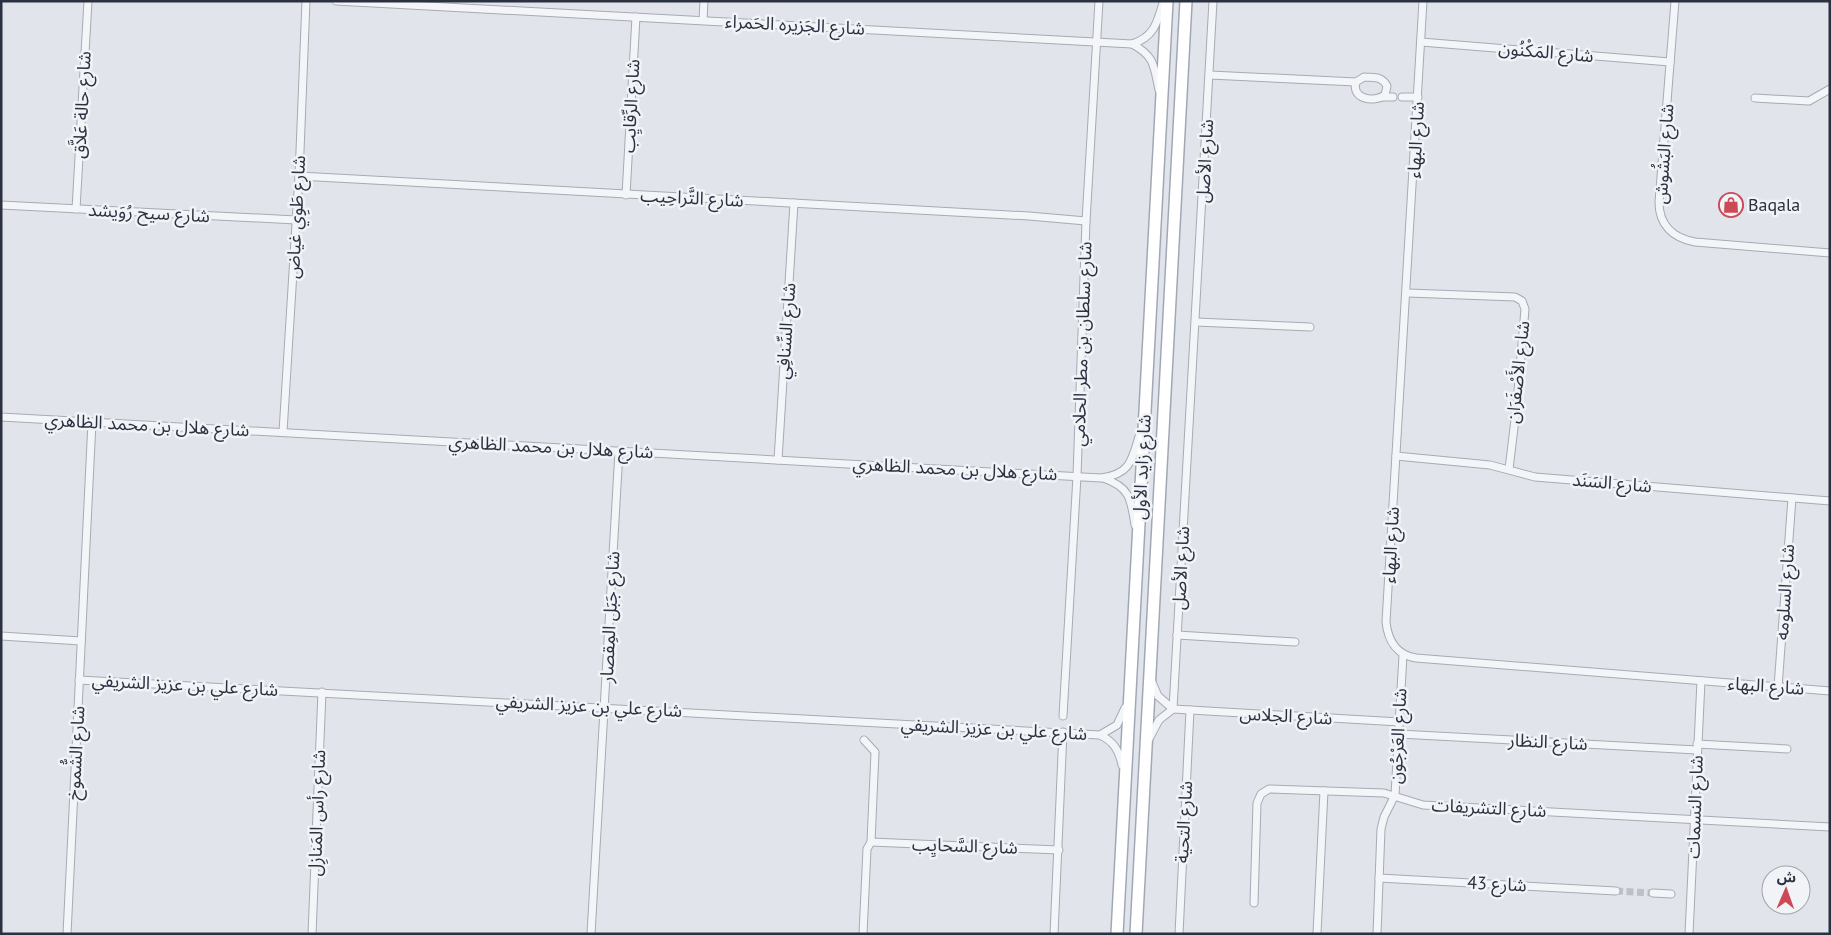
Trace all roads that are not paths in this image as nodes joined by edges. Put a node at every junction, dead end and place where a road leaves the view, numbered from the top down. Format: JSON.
{"nodes":[{"id":1,"x":88,"y":1,"type":"edge"},
{"id":2,"x":306,"y":1,"type":"edge"},
{"id":3,"x":336,"y":1,"type":"edge"},
{"id":4,"x":704,"y":1,"type":"edge"},
{"id":5,"x":1099,"y":1,"type":"edge"},
{"id":6,"x":1163,"y":1,"type":"edge"},
{"id":7,"x":1167,"y":1,"type":"edge"},
{"id":8,"x":1186,"y":1,"type":"edge"},
{"id":9,"x":1214,"y":1,"type":"edge"},
{"id":10,"x":1424,"y":1,"type":"edge"},
{"id":11,"x":1675,"y":1,"type":"edge"},
{"id":12,"x":458,"y":4,"type":"edge"},
{"id":13,"x":636,"y":17,"type":"junction"},
{"id":14,"x":703,"y":20,"type":"junction"},
{"id":15,"x":1097,"y":41,"type":"junction"},
{"id":16,"x":1421,"y":42,"type":"junction"},
{"id":17,"x":1132,"y":44,"type":"junction"},
{"id":18,"x":1670,"y":62,"type":"junction"},
{"id":19,"x":1210,"y":75,"type":"junction"},
{"id":20,"x":1356,"y":82,"type":"junction"},
{"id":21,"x":1830,"y":89,"type":"edge"},
{"id":22,"x":1382,"y":97,"type":"junction"},
{"id":23,"x":1393,"y":97,"type":"dead end"},
{"id":24,"x":1402,"y":97,"type":"dead end"},
{"id":25,"x":1418,"y":97,"type":"junction"},
{"id":26,"x":1755,"y":98,"type":"dead end"},
{"id":27,"x":1161,"y":103,"type":"junction"},
{"id":28,"x":299,"y":176,"type":"junction"},
{"id":29,"x":626,"y":195,"type":"junction"},
{"id":30,"x":794,"y":203,"type":"junction"},
{"id":31,"x":1,"y":205,"type":"edge"},
{"id":32,"x":76,"y":209,"type":"junction"},
{"id":33,"x":296,"y":220,"type":"junction"},
{"id":34,"x":1086,"y":221,"type":"junction"},
{"id":35,"x":1830,"y":253,"type":"edge"},
{"id":36,"x":1408,"y":293,"type":"junction"},
{"id":37,"x":1196,"y":322,"type":"junction"},
{"id":38,"x":1310,"y":327,"type":"dead end"},
{"id":39,"x":1,"y":417,"type":"edge"},
{"id":40,"x":1144,"y":420,"type":"junction"},
{"id":41,"x":92,"y":422,"type":"junction"},
{"id":42,"x":283,"y":432,"type":"junction"},
{"id":43,"x":620,"y":451,"type":"junction"},
{"id":44,"x":1396,"y":456,"type":"junction"},
{"id":45,"x":778,"y":460,"type":"junction"},
{"id":46,"x":1509,"y":469,"type":"junction"},
{"id":47,"x":1077,"y":476,"type":"junction"},
{"id":48,"x":1100,"y":478,"type":"junction"},
{"id":49,"x":1792,"y":498,"type":"junction"},
{"id":50,"x":1830,"y":500,"type":"edge"},
{"id":51,"x":1138,"y":542,"type":"junction"},
{"id":52,"x":1177,"y":635,"type":"junction"},
{"id":53,"x":1,"y":636,"type":"edge"},
{"id":54,"x":81,"y":640,"type":"junction"},
{"id":55,"x":1296,"y":642,"type":"dead end"},
{"id":56,"x":1403,"y":655,"type":"junction"},
{"id":57,"x":1150,"y":678,"type":"junction"},
{"id":58,"x":79,"y":680,"type":"junction"},
{"id":59,"x":1701,"y":681,"type":"junction"},
{"id":60,"x":1778,"y":687,"type":"junction"},
{"id":61,"x":1130,"y":688,"type":"junction"},
{"id":62,"x":1830,"y":691,"type":"edge"},
{"id":63,"x":322,"y":692,"type":"junction"},
{"id":64,"x":604,"y":708,"type":"junction"},
{"id":65,"x":1173,"y":709,"type":"junction"},
{"id":66,"x":1190,"y":710,"type":"junction"},
{"id":67,"x":1063,"y":716,"type":"dead end"},
{"id":68,"x":1400,"y":722,"type":"junction"},
{"id":69,"x":1063,"y":732,"type":"junction"},
{"id":70,"x":1399,"y":734,"type":"junction"},
{"id":71,"x":1100,"y":735,"type":"junction"},
{"id":72,"x":864,"y":740,"type":"dead end"},
{"id":73,"x":1697,"y":747,"type":"junction"},
{"id":74,"x":1146,"y":748,"type":"junction"},
{"id":75,"x":1786,"y":749,"type":"dead end"},
{"id":76,"x":1125,"y":781,"type":"junction"},
{"id":77,"x":1324,"y":791,"type":"junction"},
{"id":78,"x":1395,"y":795,"type":"junction"},
{"id":79,"x":1694,"y":820,"type":"junction"},
{"id":80,"x":1830,"y":828,"type":"edge"},
{"id":81,"x":871,"y":842,"type":"junction"},
{"id":82,"x":1059,"y":850,"type":"junction"},
{"id":83,"x":1379,"y":878,"type":"junction"},
{"id":84,"x":1616,"y":891,"type":"tunnel mouth"},
{"id":85,"x":1653,"y":893,"type":"tunnel mouth"},
{"id":86,"x":1672,"y":894,"type":"dead end"},
{"id":87,"x":1254,"y":903,"type":"dead end"},
{"id":88,"x":1317,"y":933,"type":"edge"},
{"id":89,"x":67,"y":934,"type":"edge"},
{"id":90,"x":312,"y":934,"type":"edge"},
{"id":91,"x":591,"y":934,"type":"edge"},
{"id":92,"x":863,"y":934,"type":"edge"},
{"id":93,"x":1054,"y":934,"type":"edge"},
{"id":94,"x":1116,"y":934,"type":"edge"},
{"id":95,"x":1136,"y":934,"type":"edge"},
{"id":96,"x":1179,"y":934,"type":"edge"},
{"id":97,"x":1377,"y":934,"type":"edge"},
{"id":98,"x":1689,"y":934,"type":"edge"}],
"edges":[{"from":1,"to":32,"type":"street","name":"شارع حالة عَلاَّق"},
{"from":2,"to":28,"type":"street","name":"شارع طَوِي غياض"},
{"from":3,"to":12,"type":"street","name":"شارع الجَزيره الحَمراء"},
{"from":4,"to":14,"type":"street"},
{"from":5,"to":15,"type":"street","name":"شارع سلطان بن مطر الحلامي"},
{"from":6,"to":17,"type":"street"},
{"from":7,"to":27,"type":"main road","name":"شارع زايد الأول"},
{"from":8,"to":57,"type":"main road","name":"شارع زايد الأول"},
{"from":9,"to":19,"type":"street","name":"شارع الأصل"},
{"from":10,"to":16,"type":"street","name":"شارع البهاء"},
{"from":11,"to":18,"type":"street","name":"شارع البَشُوش"},
{"from":12,"to":13,"type":"street","name":"شارع الجَزيره الحَمراء"},
{"from":13,"to":14,"type":"street","name":"شارع الجَزيره الحَمراء"},
{"from":13,"to":29,"type":"street","name":"شارع الرِّقايِب"},
{"from":14,"to":15,"type":"street","name":"شارع الجَزيره الحَمراء"},
{"from":15,"to":17,"type":"street","name":"شارع الجَزيره الحَمراء"},
{"from":15,"to":34,"type":"street","name":"شارع سلطان بن مطر الحلامي"},
{"from":16,"to":18,"type":"street","name":"شارع المَكْنُون"},
{"from":16,"to":25,"type":"street","name":"شارع البهاء"},
{"from":17,"to":27,"type":"street"},
{"from":18,"to":35,"type":"street","name":"شارع البَشُوش"},
{"from":19,"to":20,"type":"street"},
{"from":19,"to":37,"type":"street","name":"شارع الأصل"},
{"from":20,"to":22,"type":"street"},
{"from":20,"to":22,"type":"street"},
{"from":21,"to":26,"type":"street"},
{"from":22,"to":23,"type":"street"},
{"from":24,"to":25,"type":"street"},
{"from":25,"to":36,"type":"street","name":"شارع البهاء"},
{"from":27,"to":40,"type":"main road","name":"شارع زايد الأول"},
{"from":28,"to":29,"type":"street","name":"شارع التَّراحِيب"},
{"from":28,"to":33,"type":"street","name":"شارع طَوِي غياض"},
{"from":29,"to":30,"type":"street","name":"شارع التَّراحِيب"},
{"from":30,"to":34,"type":"street","name":"شارع التَّراحِيب"},
{"from":30,"to":45,"type":"street","name":"شارع السِّنافِي"},
{"from":31,"to":32,"type":"street","name":"شارع سيح رُوَيشد"},
{"from":32,"to":33,"type":"street","name":"شارع سيح رُوَيشد"},
{"from":33,"to":42,"type":"street","name":"شارع طَوِي غياض"},
{"from":34,"to":47,"type":"street","name":"شارع سلطان بن مطر الحلامي"},
{"from":36,"to":44,"type":"street","name":"شارع البهاء"},
{"from":36,"to":46,"type":"street","name":"شارع الأَصْفَرَان"},
{"from":37,"to":38,"type":"street"},
{"from":37,"to":52,"type":"street","name":"شارع الأصل"},
{"from":39,"to":41,"type":"street","name":"شارع هلال بن محمد الظاهري"},
{"from":40,"to":48,"type":"street","name":"شارع هلال بن محمد الظاهري"},
{"from":40,"to":51,"type":"main road","name":"شارع زايد الأول"},
{"from":41,"to":42,"type":"street","name":"شارع هلال بن محمد الظاهري"},
{"from":41,"to":54,"type":"street","name":"شارع الشُّموخ"},
{"from":42,"to":43,"type":"street","name":"شارع هلال بن محمد الظاهري"},
{"from":43,"to":45,"type":"street","name":"شارع هلال بن محمد الظاهري"},
{"from":43,"to":64,"type":"street","name":"شارع جَبَل المِقصار"},
{"from":44,"to":46,"type":"street","name":"شارع السَنَد"},
{"from":44,"to":56,"type":"street","name":"شارع البهاء"},
{"from":45,"to":47,"type":"street","name":"شارع هلال بن محمد الظاهري"},
{"from":46,"to":49,"type":"street","name":"شارع السَنَد"},
{"from":47,"to":48,"type":"street","name":"شارع هلال بن محمد الظاهري"},
{"from":47,"to":67,"type":"street","name":"شارع سلطان بن مطر الحلامي"},
{"from":48,"to":51,"type":"street","name":"شارع هلال بن محمد الظاهري"},
{"from":49,"to":50,"type":"street","name":"شارع السَنَد"},
{"from":49,"to":60,"type":"street","name":"شارع السلومه"},
{"from":51,"to":61,"type":"main road","name":"شارع زايد الأول"},
{"from":52,"to":55,"type":"street","name":"شارع الأصل"},
{"from":52,"to":65,"type":"street","name":"شارع الأصل"},
{"from":53,"to":54,"type":"street"},
{"from":54,"to":58,"type":"street","name":"شارع الشُّموخ"},
{"from":56,"to":59,"type":"street","name":"شارع البهاء"},
{"from":56,"to":68,"type":"street","name":"شارع العَرْجُون"},
{"from":57,"to":65,"type":"street"},
{"from":57,"to":74,"type":"main road","name":"شارع زايد الأول"},
{"from":58,"to":63,"type":"street","name":"شارع علي بن عزيز الشريفي"},
{"from":58,"to":89,"type":"street","name":"شارع الشُّموخ"},
{"from":59,"to":60,"type":"street","name":"شارع البهاء"},
{"from":59,"to":73,"type":"street","name":"شارع النسمات"},
{"from":60,"to":62,"type":"street","name":"شارع البهاء"},
{"from":61,"to":71,"type":"street","name":"شارع علي بن عزيز الشريفي"},
{"from":61,"to":76,"type":"main road","name":"شارع زايد الأول"},
{"from":63,"to":64,"type":"street","name":"شارع علي بن عزيز الشريفي"},
{"from":63,"to":90,"type":"street","name":"شارع رأس المَنازِل"},
{"from":64,"to":69,"type":"street","name":"شارع علي بن عزيز الشريفي"},
{"from":64,"to":91,"type":"street","name":"شارع جَبَل المِقصار"},
{"from":65,"to":66,"type":"street","name":"شارع الجلاس"},
{"from":65,"to":74,"type":"street"},
{"from":66,"to":68,"type":"street","name":"شارع الجلاس"},
{"from":66,"to":96,"type":"street","name":"شارع التحية"},
{"from":68,"to":70,"type":"street","name":"شارع العَرْجُون"},
{"from":69,"to":71,"type":"street","name":"شارع علي بن عزيز الشريفي"},
{"from":69,"to":82,"type":"street"},
{"from":70,"to":73,"type":"street","name":"شارع النظار"},
{"from":70,"to":78,"type":"street","name":"شارع العَرْجُون"},
{"from":71,"to":76,"type":"street","name":"شارع علي بن عزيز الشريفي"},
{"from":72,"to":81,"type":"street"},
{"from":73,"to":75,"type":"street","name":"شارع النظار"},
{"from":73,"to":79,"type":"street","name":"شارع النسمات"},
{"from":74,"to":95,"type":"main road","name":"شارع زايد الأول"},
{"from":76,"to":94,"type":"main road","name":"شارع زايد الأول"},
{"from":77,"to":78,"type":"street","name":"شارع التشريفات"},
{"from":77,"to":87,"type":"street","name":"شارع التشريفات"},
{"from":77,"to":88,"type":"street"},
{"from":78,"to":79,"type":"street","name":"شارع التشريفات"},
{"from":78,"to":83,"type":"street","name":"شارع العَرْجُون"},
{"from":79,"to":80,"type":"street","name":"شارع التشريفات"},
{"from":79,"to":98,"type":"street","name":"شارع النسمات"},
{"from":81,"to":82,"type":"street","name":"شارع السَّحايِب"},
{"from":81,"to":92,"type":"street"},
{"from":82,"to":93,"type":"street"},
{"from":83,"to":84,"type":"street","name":"شارع 43"},
{"from":83,"to":97,"type":"street","name":"شارع العَرْجُون"},
{"from":85,"to":86,"type":"street"}]}
